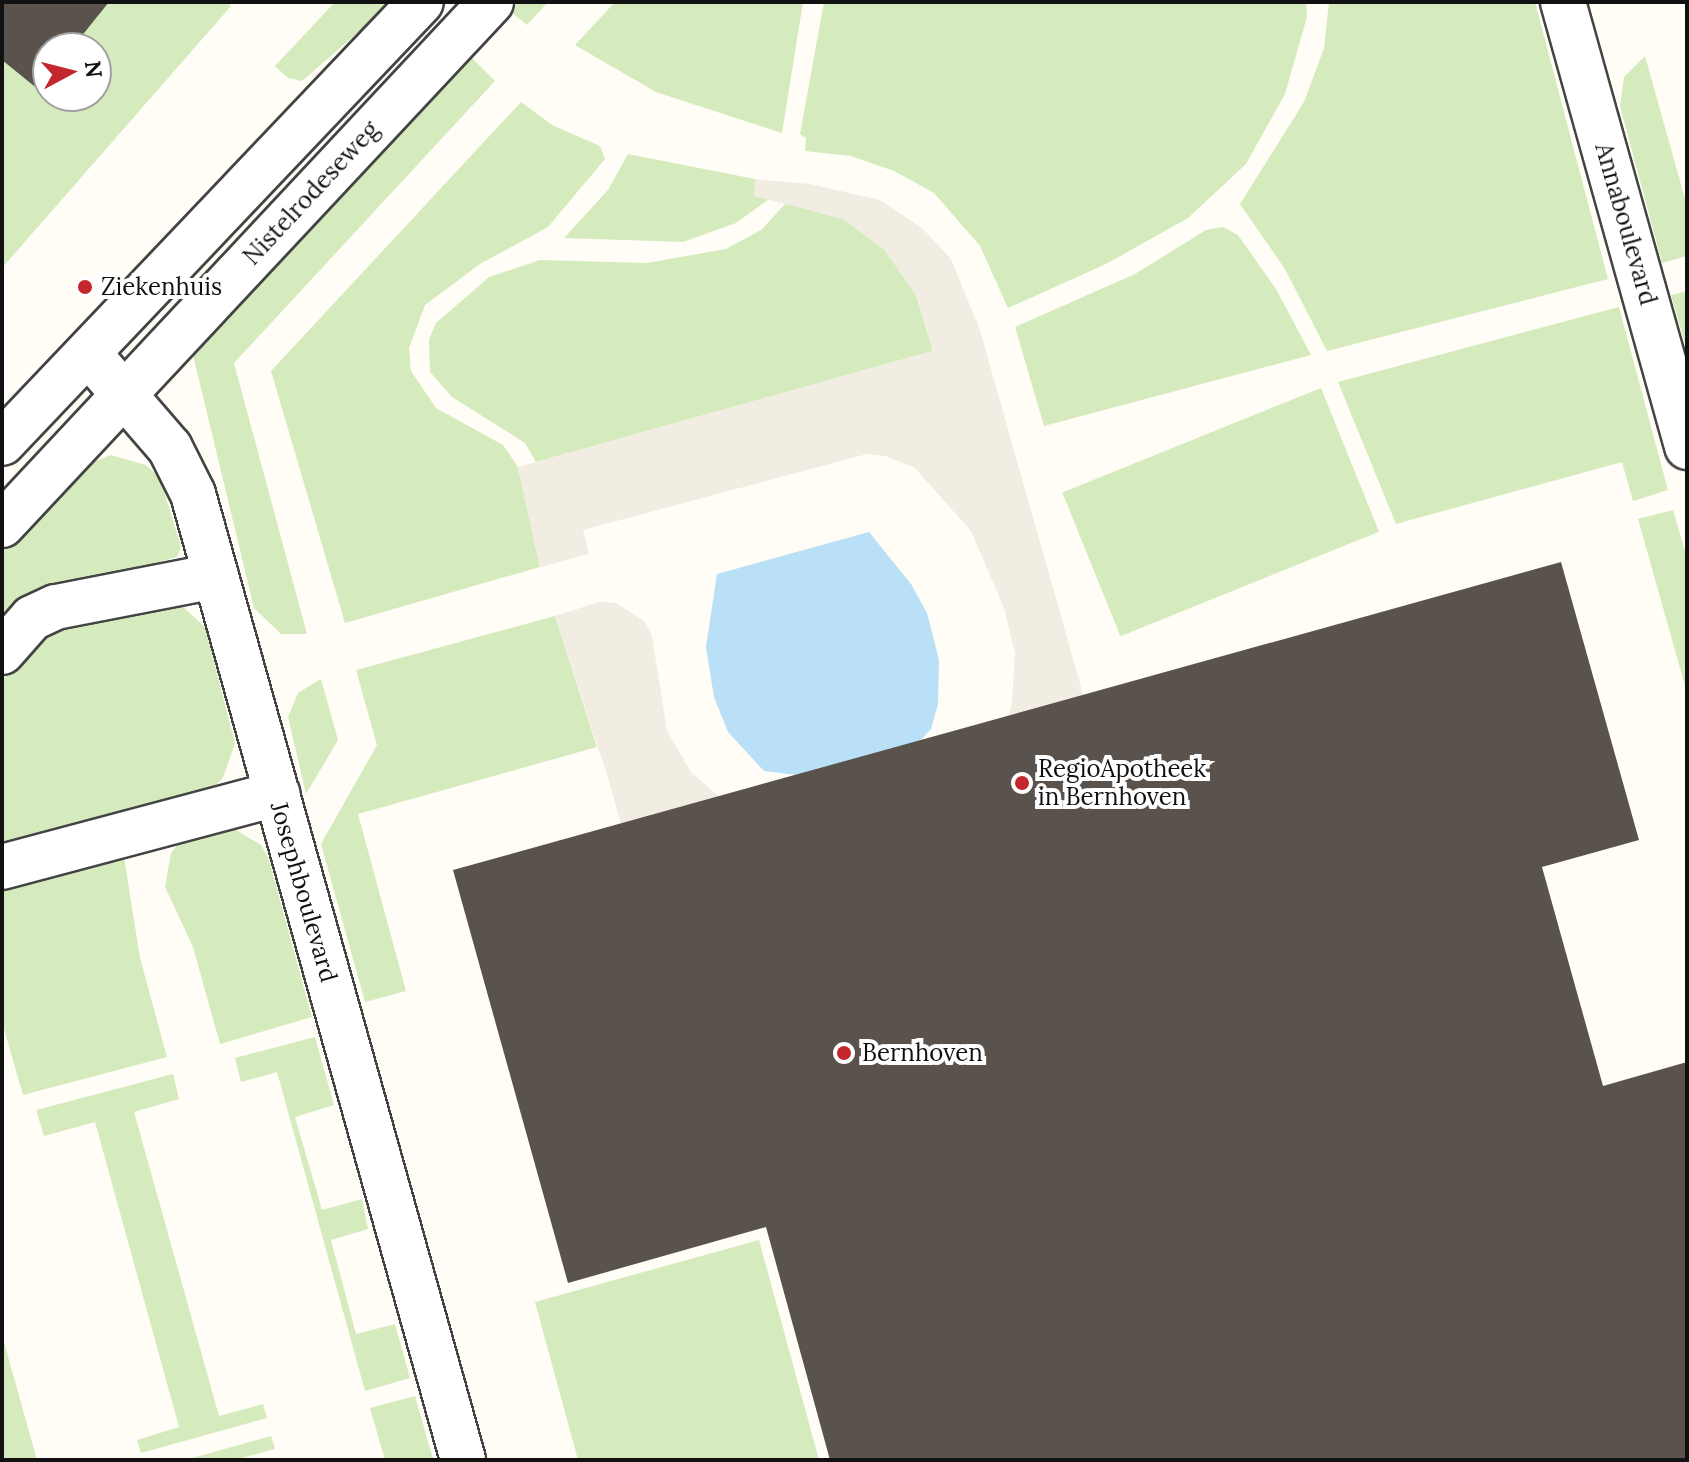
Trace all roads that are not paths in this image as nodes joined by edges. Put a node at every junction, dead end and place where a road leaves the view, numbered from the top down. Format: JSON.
{"nodes":[{"id":1,"x":421,"y":2,"type":"edge"},
{"id":2,"x":491,"y":2,"type":"edge"},
{"id":3,"x":1563,"y":2,"type":"edge"},
{"id":4,"x":88,"y":353,"type":"junction"},
{"id":5,"x":125,"y":392,"type":"junction"},
{"id":6,"x":2,"y":443,"type":"edge"},
{"id":7,"x":1687,"y":447,"type":"edge"},
{"id":8,"x":2,"y":525,"type":"edge"},
{"id":9,"x":216,"y":576,"type":"junction"},
{"id":10,"x":2,"y":652,"type":"edge"},
{"id":11,"x":277,"y":794,"type":"junction"},
{"id":12,"x":2,"y":867,"type":"edge"},
{"id":13,"x":463,"y":1460,"type":"edge"}],
"edges":[{"from":1,"to":4,"type":"street"},
{"from":2,"to":5,"type":"street","name":"Nistelrodeseweg"},
{"from":3,"to":7,"type":"street","name":"Annaboulevard"},
{"from":4,"to":5,"type":"street","name":"Josephboulevard"},
{"from":4,"to":6,"type":"street"},
{"from":5,"to":8,"type":"street","name":"Nistelrodeseweg"},
{"from":5,"to":9,"type":"street","name":"Josephboulevard"},
{"from":9,"to":10,"type":"street"},
{"from":9,"to":11,"type":"street","name":"Josephboulevard"},
{"from":11,"to":12,"type":"street"},
{"from":11,"to":13,"type":"street","name":"Josephboulevard"}]}
